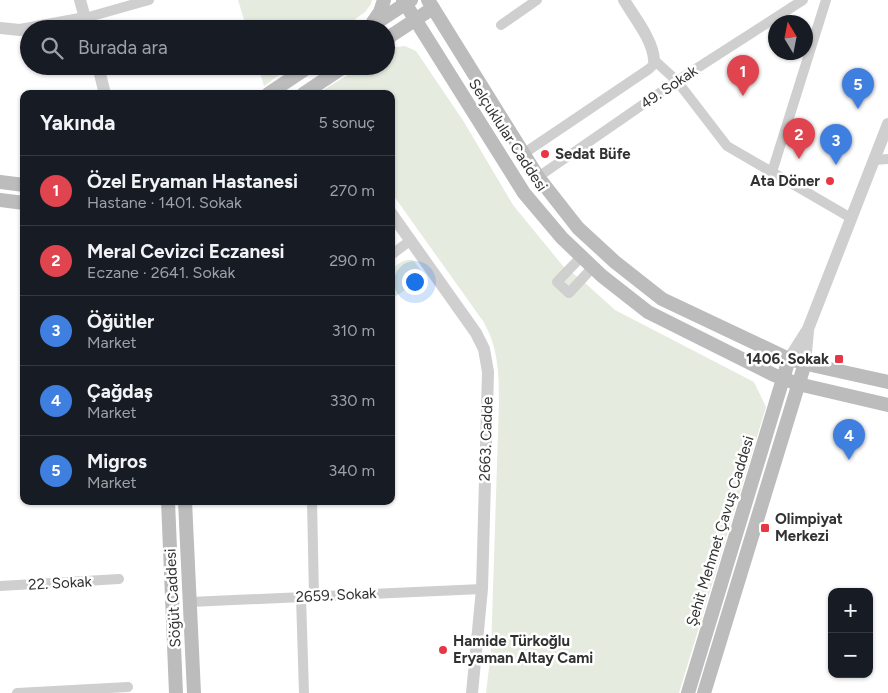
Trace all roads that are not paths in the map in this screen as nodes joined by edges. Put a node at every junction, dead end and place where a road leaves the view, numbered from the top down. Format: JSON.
{"nodes":[{"id":1,"x":80,"y":0,"type":"edge"},
{"id":2,"x":149,"y":0,"type":"edge"},
{"id":3,"x":384,"y":0,"type":"edge"},
{"id":4,"x":537,"y":0,"type":"edge"},
{"id":5,"x":624,"y":0,"type":"edge"},
{"id":6,"x":803,"y":0,"type":"edge"},
{"id":7,"x":826,"y":0,"type":"edge"},
{"id":8,"x":406,"y":1,"type":"edge"},
{"id":9,"x":431,"y":4,"type":"edge"},
{"id":10,"x":85,"y":20,"type":"edge"},
{"id":11,"x":94,"y":20,"type":"edge"},
{"id":12,"x":374,"y":20,"type":"edge"},
{"id":13,"x":379,"y":20,"type":"edge"},
{"id":14,"x":416,"y":20,"type":"junction"},
{"id":15,"x":501,"y":25,"type":"dead end"},
{"id":16,"x":20,"y":30,"type":"edge"},
{"id":17,"x":1,"y":31,"type":"edge"},
{"id":18,"x":395,"y":33,"type":"edge"},
{"id":19,"x":654,"y":60,"type":"junction"},
{"id":20,"x":100,"y":75,"type":"edge"},
{"id":21,"x":296,"y":75,"type":"edge"},
{"id":22,"x":332,"y":75,"type":"edge"},
{"id":23,"x":677,"y":81,"type":"junction"},
{"id":24,"x":104,"y":90,"type":"edge"},
{"id":25,"x":274,"y":90,"type":"edge"},
{"id":26,"x":309,"y":90,"type":"edge"},
{"id":27,"x":888,"y":124,"type":"edge"},
{"id":28,"x":523,"y":154,"type":"junction"},
{"id":29,"x":888,"y":159,"type":"edge"},
{"id":30,"x":874,"y":160,"type":"junction"},
{"id":31,"x":506,"y":165,"type":"junction"},
{"id":32,"x":772,"y":172,"type":"junction"},
{"id":33,"x":538,"y":177,"type":"junction"},
{"id":34,"x":0,"y":182,"type":"edge"},
{"id":35,"x":20,"y":184,"type":"edge"},
{"id":36,"x":0,"y":200,"type":"edge"},
{"id":37,"x":20,"y":202,"type":"edge"},
{"id":38,"x":395,"y":218,"type":"edge"},
{"id":39,"x":851,"y":218,"type":"junction"},
{"id":40,"x":411,"y":240,"type":"junction"},
{"id":41,"x":395,"y":252,"type":"edge"},
{"id":42,"x":582,"y":256,"type":"junction"},
{"id":43,"x":593,"y":267,"type":"junction"},
{"id":44,"x":808,"y":329,"type":"junction"},
{"id":45,"x":789,"y":359,"type":"junction"},
{"id":46,"x":805,"y":363,"type":"junction"},
{"id":47,"x":783,"y":378,"type":"junction"},
{"id":48,"x":888,"y":382,"type":"edge"},
{"id":49,"x":798,"y":384,"type":"junction"},
{"id":50,"x":888,"y":405,"type":"edge"},
{"id":51,"x":168,"y":505,"type":"edge"},
{"id":52,"x":185,"y":505,"type":"edge"},
{"id":53,"x":312,"y":505,"type":"edge"},
{"id":54,"x":119,"y":579,"type":"dead end"},
{"id":55,"x":0,"y":586,"type":"edge"},
{"id":56,"x":482,"y":589,"type":"junction"},
{"id":57,"x":314,"y":596,"type":"junction"},
{"id":58,"x":301,"y":597,"type":"junction"},
{"id":59,"x":190,"y":602,"type":"junction"},
{"id":60,"x":128,"y":687,"type":"dead end"},
{"id":61,"x":17,"y":693,"type":"edge"},
{"id":62,"x":176,"y":693,"type":"edge"},
{"id":63,"x":194,"y":693,"type":"edge"},
{"id":64,"x":304,"y":693,"type":"edge"},
{"id":65,"x":472,"y":693,"type":"edge"},
{"id":66,"x":688,"y":693,"type":"edge"},
{"id":67,"x":704,"y":693,"type":"edge"}],
"edges":[{"from":1,"to":10,"type":"street"},
{"from":2,"to":11,"type":"street"},
{"from":3,"to":12,"type":"main road"},
{"from":4,"to":15,"type":"street"},
{"from":5,"to":19,"type":"street"},
{"from":6,"to":23,"type":"street","name":"49. Sokak"},
{"from":7,"to":32,"type":"street"},
{"from":8,"to":13,"type":"main road"},
{"from":8,"to":14,"type":"main road","name":"Selçuklular Caddesi"},
{"from":9,"to":14,"type":"main road"},
{"from":9,"to":28,"type":"main road","name":"Selçuklular Caddesi"},
{"from":14,"to":18,"type":"main road"},
{"from":14,"to":31,"type":"main road","name":"Selçuklular Caddesi"},
{"from":16,"to":17,"type":"street"},
{"from":19,"to":23,"type":"street"},
{"from":19,"to":28,"type":"street","name":"49. Sokak"},
{"from":20,"to":24,"type":"street"},
{"from":21,"to":25,"type":"main road"},
{"from":22,"to":26,"type":"main road"},
{"from":23,"to":32,"type":"street"},
{"from":23,"to":33,"type":"street","name":"49. Sokak"},
{"from":27,"to":30,"type":"street"},
{"from":28,"to":31,"type":"main road"},
{"from":28,"to":33,"type":"main road","name":"Selçuklular Caddesi"},
{"from":29,"to":30,"type":"street"},
{"from":30,"to":39,"type":"street"},
{"from":31,"to":42,"type":"main road","name":"Selçuklular Caddesi"},
{"from":32,"to":39,"type":"street"},
{"from":33,"to":45,"type":"main road","name":"Selçuklular Caddesi"},
{"from":34,"to":35,"type":"main road"},
{"from":36,"to":37,"type":"main road"},
{"from":38,"to":40,"type":"street","name":"2663. Cadde"},
{"from":39,"to":44,"type":"street"},
{"from":40,"to":41,"type":"street"},
{"from":40,"to":56,"type":"street","name":"2663. Cadde"},
{"from":42,"to":43,"type":"main road","name":"Selçuklular Caddesi"},
{"from":42,"to":43,"type":"street"},
{"from":43,"to":47,"type":"main road","name":"Selçuklular Caddesi"},
{"from":44,"to":45,"type":"street"},
{"from":44,"to":46,"type":"street"},
{"from":45,"to":46,"type":"main road","name":"Selçuklular Caddesi"},
{"from":45,"to":47,"type":"main road","name":"Şehit Mehmet Çavuş Caddesi"},
{"from":46,"to":48,"type":"main road","name":"Selçuklular Caddesi"},
{"from":46,"to":49,"type":"main road"},
{"from":47,"to":49,"type":"main road","name":"Selçuklular Caddesi"},
{"from":47,"to":66,"type":"main road","name":"Şehit Mehmet Çavuş Caddesi"},
{"from":49,"to":50,"type":"main road","name":"Selçuklular Caddesi"},
{"from":49,"to":67,"type":"main road"},
{"from":51,"to":62,"type":"main road","name":"Söğüt Caddesi"},
{"from":52,"to":59,"type":"main road","name":"Söğüt Caddesi"},
{"from":53,"to":57,"type":"street"},
{"from":54,"to":55,"type":"street","name":"22. Sokak"},
{"from":56,"to":57,"type":"street","name":"2659. Sokak"},
{"from":56,"to":65,"type":"street","name":"2663. Cadde"},
{"from":57,"to":58,"type":"street","name":"2659. Sokak"},
{"from":58,"to":59,"type":"street","name":"2659. Sokak"},
{"from":58,"to":64,"type":"street"},
{"from":59,"to":63,"type":"main road","name":"Söğüt Caddesi"},
{"from":60,"to":61,"type":"street"}]}
